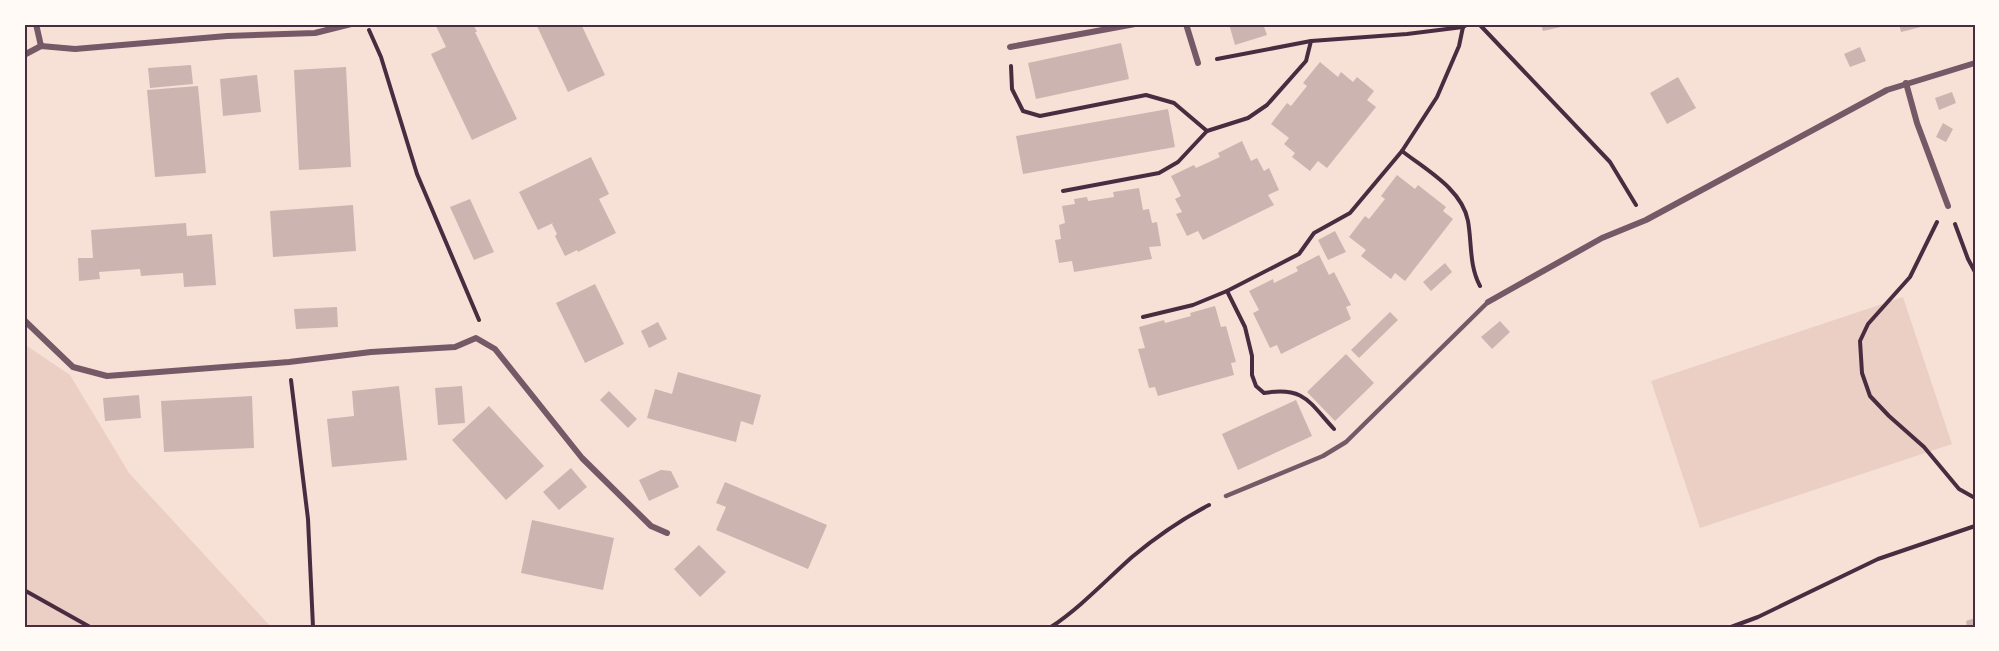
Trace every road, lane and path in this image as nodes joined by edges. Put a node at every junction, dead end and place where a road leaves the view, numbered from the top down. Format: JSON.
{"nodes":[{"id":1,"x":36,"y":24,"type":"edge"},
{"id":2,"x":351,"y":24,"type":"edge"},
{"id":3,"x":366,"y":24,"type":"edge"},
{"id":4,"x":1135,"y":24,"type":"edge"},
{"id":5,"x":1186,"y":24,"type":"edge"},
{"id":6,"x":1468,"y":24,"type":"edge"},
{"id":7,"x":1479,"y":24,"type":"edge"},
{"id":8,"x":1463,"y":27,"type":"junction"},
{"id":9,"x":1311,"y":41,"type":"junction"},
{"id":10,"x":41,"y":46,"type":"junction"},
{"id":11,"x":1010,"y":47,"type":"joint"},
{"id":12,"x":24,"y":55,"type":"edge"},
{"id":13,"x":1198,"y":63,"type":"joint"},
{"id":14,"x":1975,"y":63,"type":"edge"},
{"id":15,"x":1906,"y":83,"type":"junction"},
{"id":16,"x":1207,"y":131,"type":"junction"},
{"id":17,"x":1402,"y":151,"type":"junction"},
{"id":18,"x":1063,"y":191,"type":"dead end"},
{"id":19,"x":1948,"y":206,"type":"junction"},
{"id":20,"x":1646,"y":220,"type":"junction"},
{"id":21,"x":1975,"y":272,"type":"edge"},
{"id":22,"x":1227,"y":291,"type":"junction"},
{"id":23,"x":1488,"y":302,"type":"junction"},
{"id":24,"x":1143,"y":317,"type":"dead end"},
{"id":25,"x":24,"y":320,"type":"edge"},
{"id":26,"x":476,"y":338,"type":"junction"},
{"id":27,"x":289,"y":362,"type":"junction"},
{"id":28,"x":1346,"y":442,"type":"junction"},
{"id":29,"x":1226,"y":496,"type":"joint"},
{"id":30,"x":1975,"y":498,"type":"edge"},
{"id":31,"x":1975,"y":526,"type":"edge"},
{"id":32,"x":667,"y":533,"type":"dead end"},
{"id":33,"x":24,"y":590,"type":"edge"},
{"id":34,"x":90,"y":627,"type":"edge"},
{"id":35,"x":313,"y":627,"type":"edge"},
{"id":36,"x":1051,"y":627,"type":"edge"},
{"id":37,"x":1731,"y":627,"type":"edge"}],
"edges":[{"from":1,"to":10,"type":"street"},
{"from":2,"to":10,"type":"street"},
{"from":3,"to":26,"type":"path"},
{"from":4,"to":11,"type":"street"},
{"from":5,"to":13,"type":"street"},
{"from":6,"to":8,"type":"path"},
{"from":7,"to":20,"type":"path"},
{"from":8,"to":9,"type":"path"},
{"from":8,"to":17,"type":"path"},
{"from":9,"to":13,"type":"path"},
{"from":9,"to":16,"type":"path"},
{"from":10,"to":12,"type":"street"},
{"from":11,"to":16,"type":"path"},
{"from":14,"to":15,"type":"street"},
{"from":15,"to":19,"type":"street"},
{"from":15,"to":20,"type":"street"},
{"from":16,"to":18,"type":"path"},
{"from":17,"to":22,"type":"path"},
{"from":17,"to":23,"type":"path"},
{"from":19,"to":21,"type":"path"},
{"from":19,"to":30,"type":"path"},
{"from":20,"to":23,"type":"street"},
{"from":22,"to":24,"type":"path"},
{"from":22,"to":28,"type":"path"},
{"from":23,"to":28,"type":"lane"},
{"from":25,"to":27,"type":"street"},
{"from":26,"to":27,"type":"street"},
{"from":26,"to":32,"type":"street"},
{"from":27,"to":35,"type":"path"},
{"from":28,"to":29,"type":"lane"},
{"from":29,"to":36,"type":"path"},
{"from":31,"to":37,"type":"path"},
{"from":33,"to":34,"type":"path"}]}
